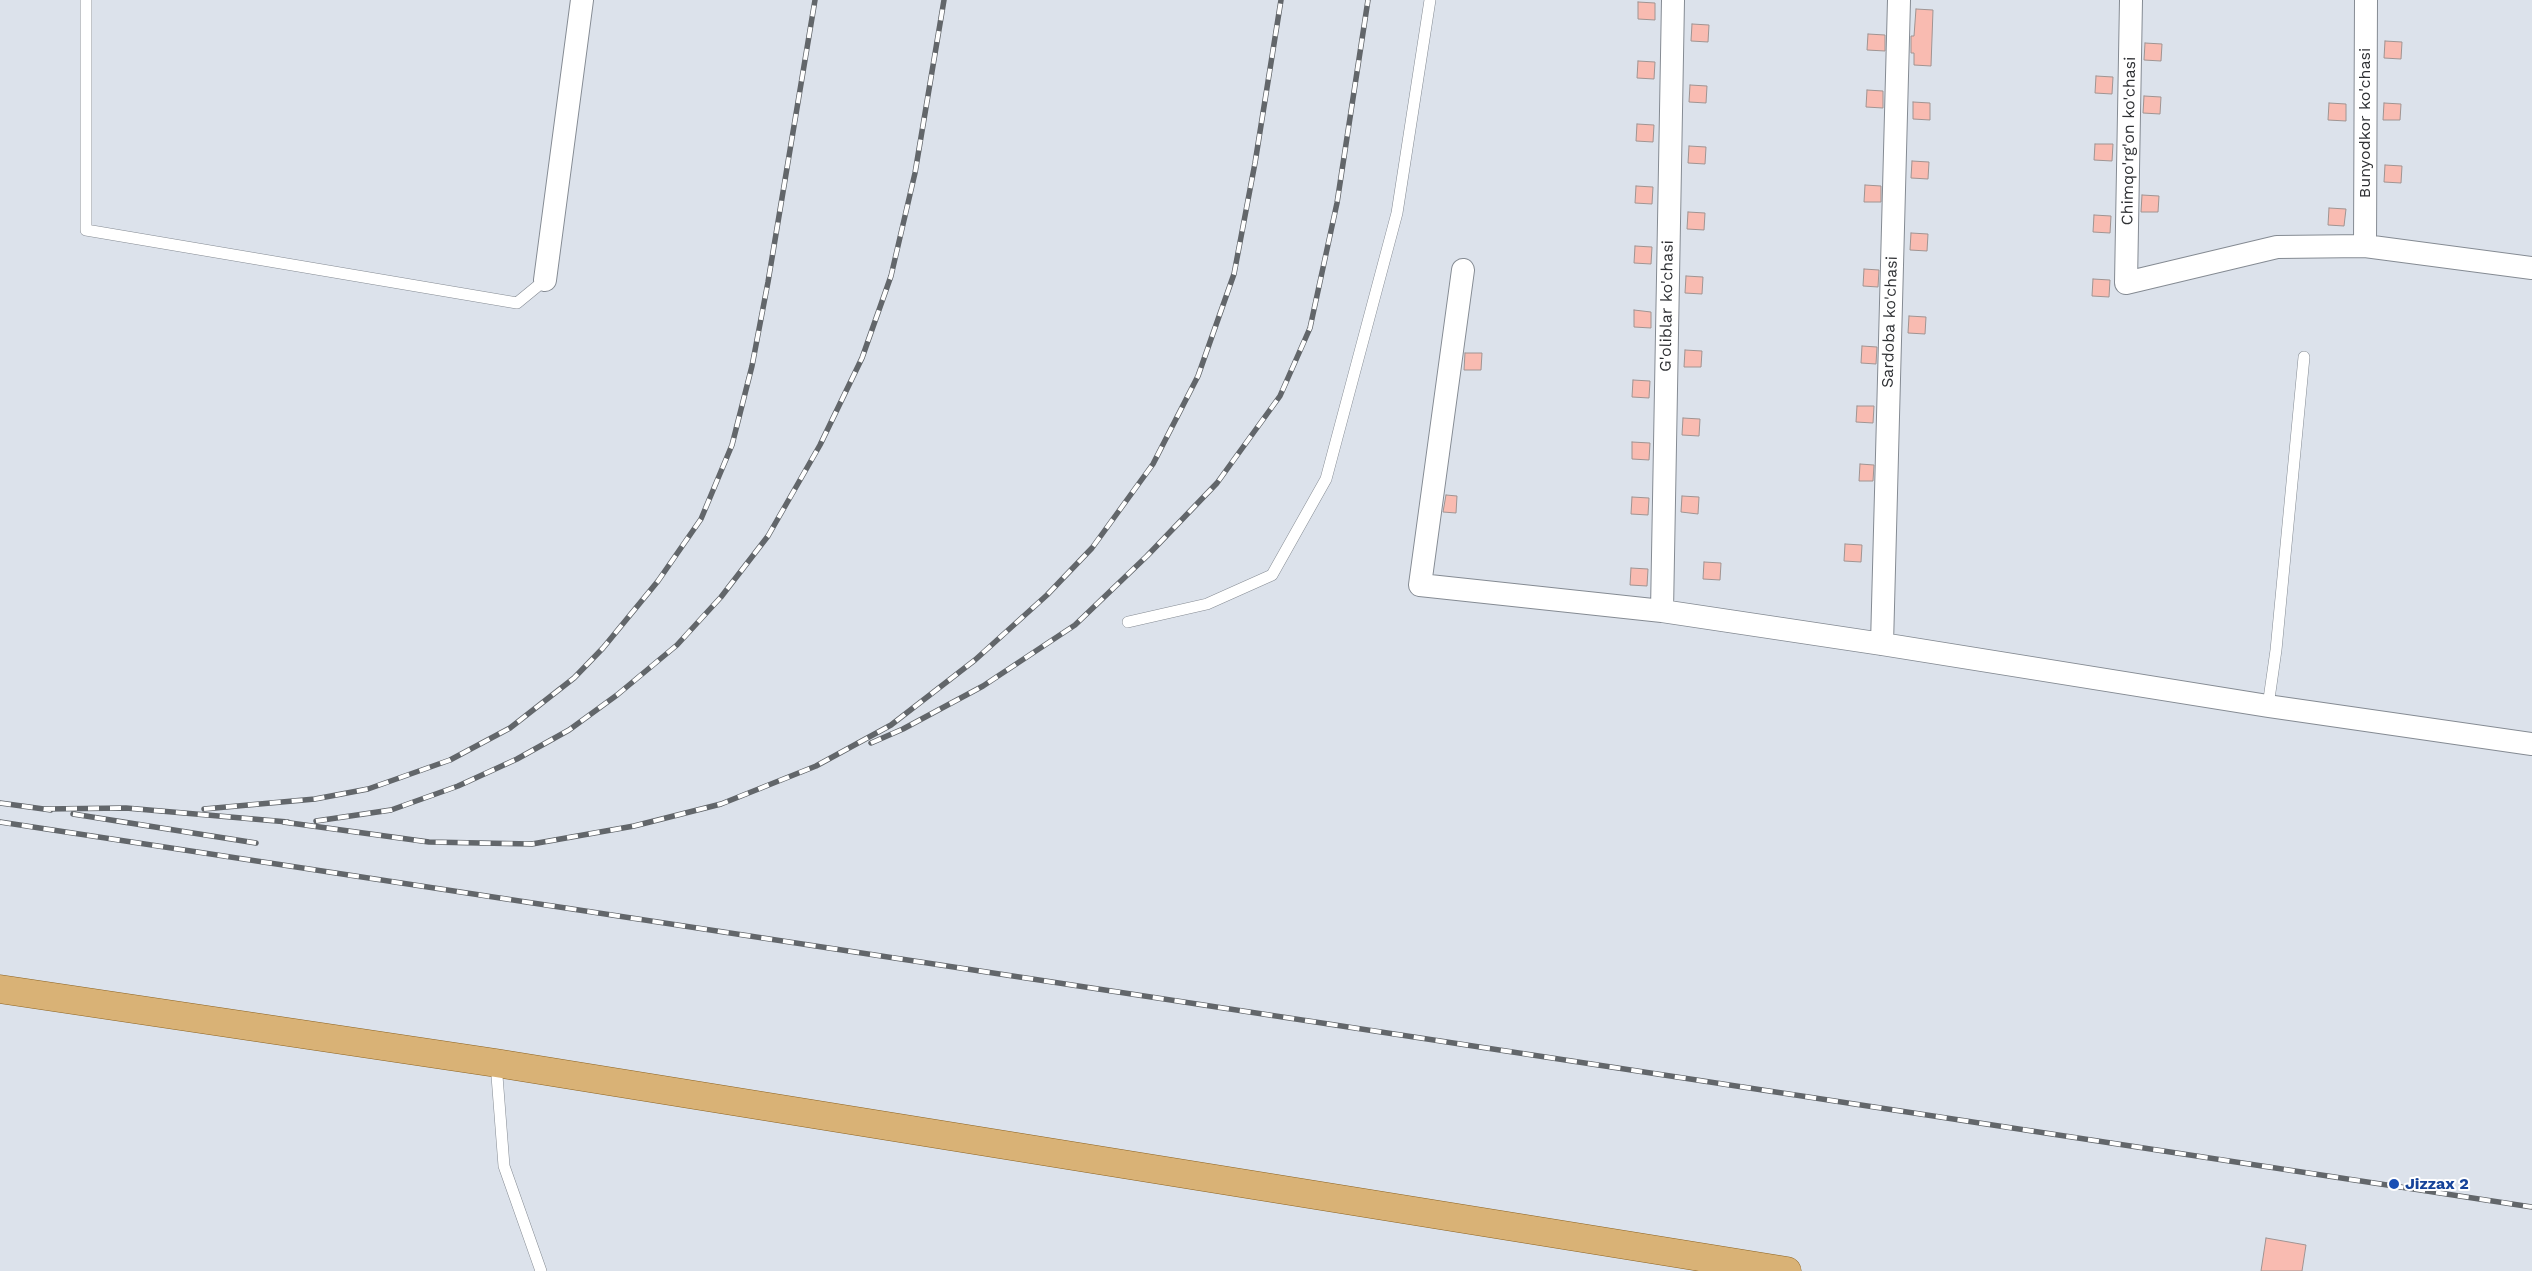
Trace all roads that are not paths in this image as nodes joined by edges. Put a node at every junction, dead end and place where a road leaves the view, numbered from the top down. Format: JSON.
{"nodes":[{"id":1,"x":86,"y":0,"type":"edge"},
{"id":2,"x":582,"y":0,"type":"edge"},
{"id":3,"x":1430,"y":0,"type":"edge"},
{"id":4,"x":1673,"y":0,"type":"edge"},
{"id":5,"x":1900,"y":0,"type":"edge"},
{"id":6,"x":2131,"y":0,"type":"edge"},
{"id":7,"x":2366,"y":0,"type":"edge"},
{"id":8,"x":2364,"y":246,"type":"junction"},
{"id":9,"x":2532,"y":268,"type":"edge"},
{"id":10,"x":1463,"y":270,"type":"dead end"},
{"id":11,"x":545,"y":280,"type":"joint"},
{"id":12,"x":2304,"y":357,"type":"dead end"},
{"id":13,"x":1662,"y":611,"type":"junction"},
{"id":14,"x":1128,"y":622,"type":"dead end"},
{"id":15,"x":1882,"y":644,"type":"junction"},
{"id":16,"x":2268,"y":706,"type":"junction"},
{"id":17,"x":2532,"y":744,"type":"edge"},
{"id":18,"x":0,"y":989,"type":"edge"},
{"id":19,"x":496,"y":1063,"type":"junction"},
{"id":20,"x":541,"y":1271,"type":"edge"},
{"id":21,"x":1787,"y":1271,"type":"edge"}],
"edges":[{"from":1,"to":11,"type":"lane"},
{"from":2,"to":11,"type":"street"},
{"from":3,"to":14,"type":"lane"},
{"from":4,"to":13,"type":"street","name":"G'oliblar ko'chasi"},
{"from":5,"to":15,"type":"street","name":"Sardoba ko'chasi"},
{"from":6,"to":8,"type":"street","name":"Chimqo'rg'on ko'chasi"},
{"from":7,"to":8,"type":"street","name":"Bunyodkor ko'chasi"},
{"from":8,"to":9,"type":"street"},
{"from":10,"to":13,"type":"street"},
{"from":12,"to":16,"type":"lane"},
{"from":13,"to":15,"type":"street"},
{"from":15,"to":16,"type":"street"},
{"from":16,"to":17,"type":"street"},
{"from":18,"to":19,"type":"main road"},
{"from":19,"to":20,"type":"lane"},
{"from":19,"to":21,"type":"main road"}]}
